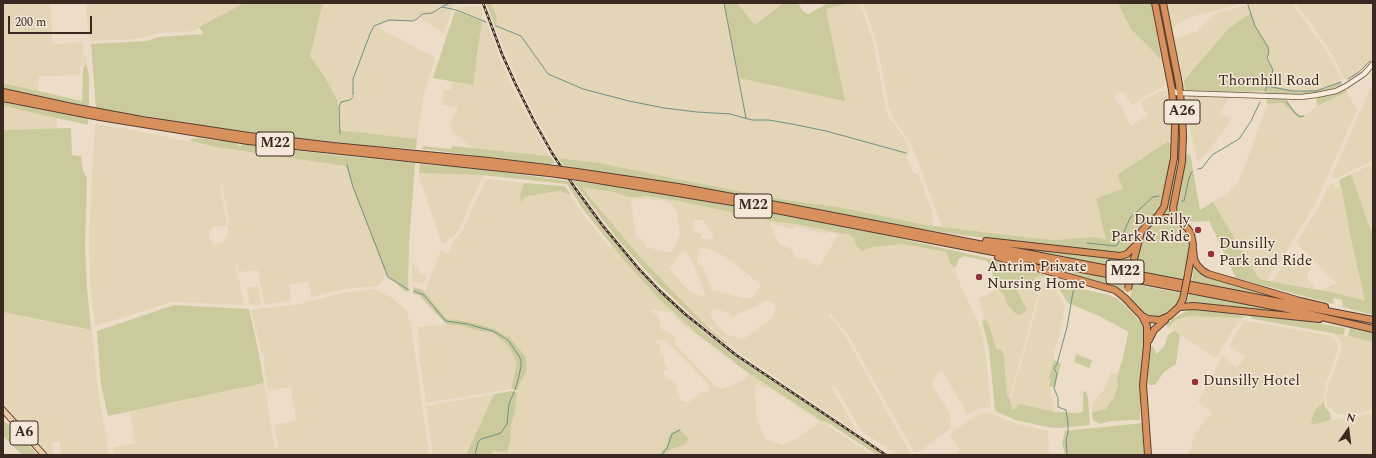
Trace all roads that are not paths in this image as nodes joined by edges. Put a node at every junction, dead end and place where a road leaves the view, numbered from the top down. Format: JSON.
{"nodes":[{"id":1,"x":1155,"y":3,"type":"edge"},
{"id":2,"x":1163,"y":3,"type":"edge"},
{"id":3,"x":1373,"y":64,"type":"edge"},
{"id":4,"x":3,"y":92,"type":"edge"},
{"id":5,"x":1176,"y":92,"type":"junction"},
{"id":6,"x":3,"y":98,"type":"edge"},
{"id":7,"x":410,"y":156,"type":"junction"},
{"id":8,"x":578,"y":175,"type":"junction"},
{"id":9,"x":1178,"y":220,"type":"junction"},
{"id":10,"x":1152,"y":221,"type":"junction"},
{"id":11,"x":899,"y":228,"type":"junction"},
{"id":12,"x":927,"y":239,"type":"junction"},
{"id":13,"x":1137,"y":244,"type":"junction"},
{"id":14,"x":1193,"y":249,"type":"junction"},
{"id":15,"x":1130,"y":304,"type":"junction"},
{"id":16,"x":1179,"y":308,"type":"junction"},
{"id":17,"x":1142,"y":316,"type":"junction"},
{"id":18,"x":1169,"y":316,"type":"junction"},
{"id":19,"x":1352,"y":316,"type":"junction"},
{"id":20,"x":1373,"y":320,"type":"edge"},
{"id":21,"x":1346,"y":322,"type":"junction"},
{"id":22,"x":1373,"y":328,"type":"edge"},
{"id":23,"x":1147,"y":346,"type":"junction"},
{"id":24,"x":3,"y":410,"type":"edge"},
{"id":25,"x":44,"y":455,"type":"edge"},
{"id":26,"x":1148,"y":455,"type":"edge"}],
"edges":[{"from":1,"to":5,"type":"highway","number":"A26"},
{"from":2,"to":5,"type":"highway","number":"A26"},
{"from":3,"to":5,"type":"street","name":"Thornhill Road"},
{"from":4,"to":7,"type":"highway","number":"M22"},
{"from":5,"to":9,"type":"highway","number":"A26"},
{"from":5,"to":10,"type":"highway","number":"A26"},
{"from":6,"to":7,"type":"highway","number":"M22"},
{"from":7,"to":8,"type":"highway","number":"M22","bridge":true},
{"from":8,"to":11,"type":"highway","number":"M22"},
{"from":8,"to":12,"type":"highway","number":"M22"},
{"from":9,"to":10,"type":"highway"},
{"from":9,"to":14,"type":"highway"},
{"from":10,"to":13,"type":"highway","number":"A26"},
{"from":11,"to":13,"type":"highway"},
{"from":11,"to":19,"type":"highway","number":"M22"},
{"from":12,"to":15,"type":"highway"},
{"from":12,"to":21,"type":"highway","number":"M22"},
{"from":13,"to":15,"type":"highway","number":"A26","bridge":true},
{"from":14,"to":16,"type":"highway","bridge":true},
{"from":14,"to":19,"type":"highway"},
{"from":15,"to":17,"type":"highway"},
{"from":16,"to":18,"type":"highway"},
{"from":16,"to":21,"type":"highway"},
{"from":17,"to":18,"type":"highway"},
{"from":17,"to":23,"type":"highway"},
{"from":18,"to":23,"type":"highway"},
{"from":19,"to":20,"type":"highway"},
{"from":21,"to":22,"type":"highway"},
{"from":23,"to":26,"type":"highway"},
{"from":24,"to":25,"type":"main road","number":"A6"}]}
